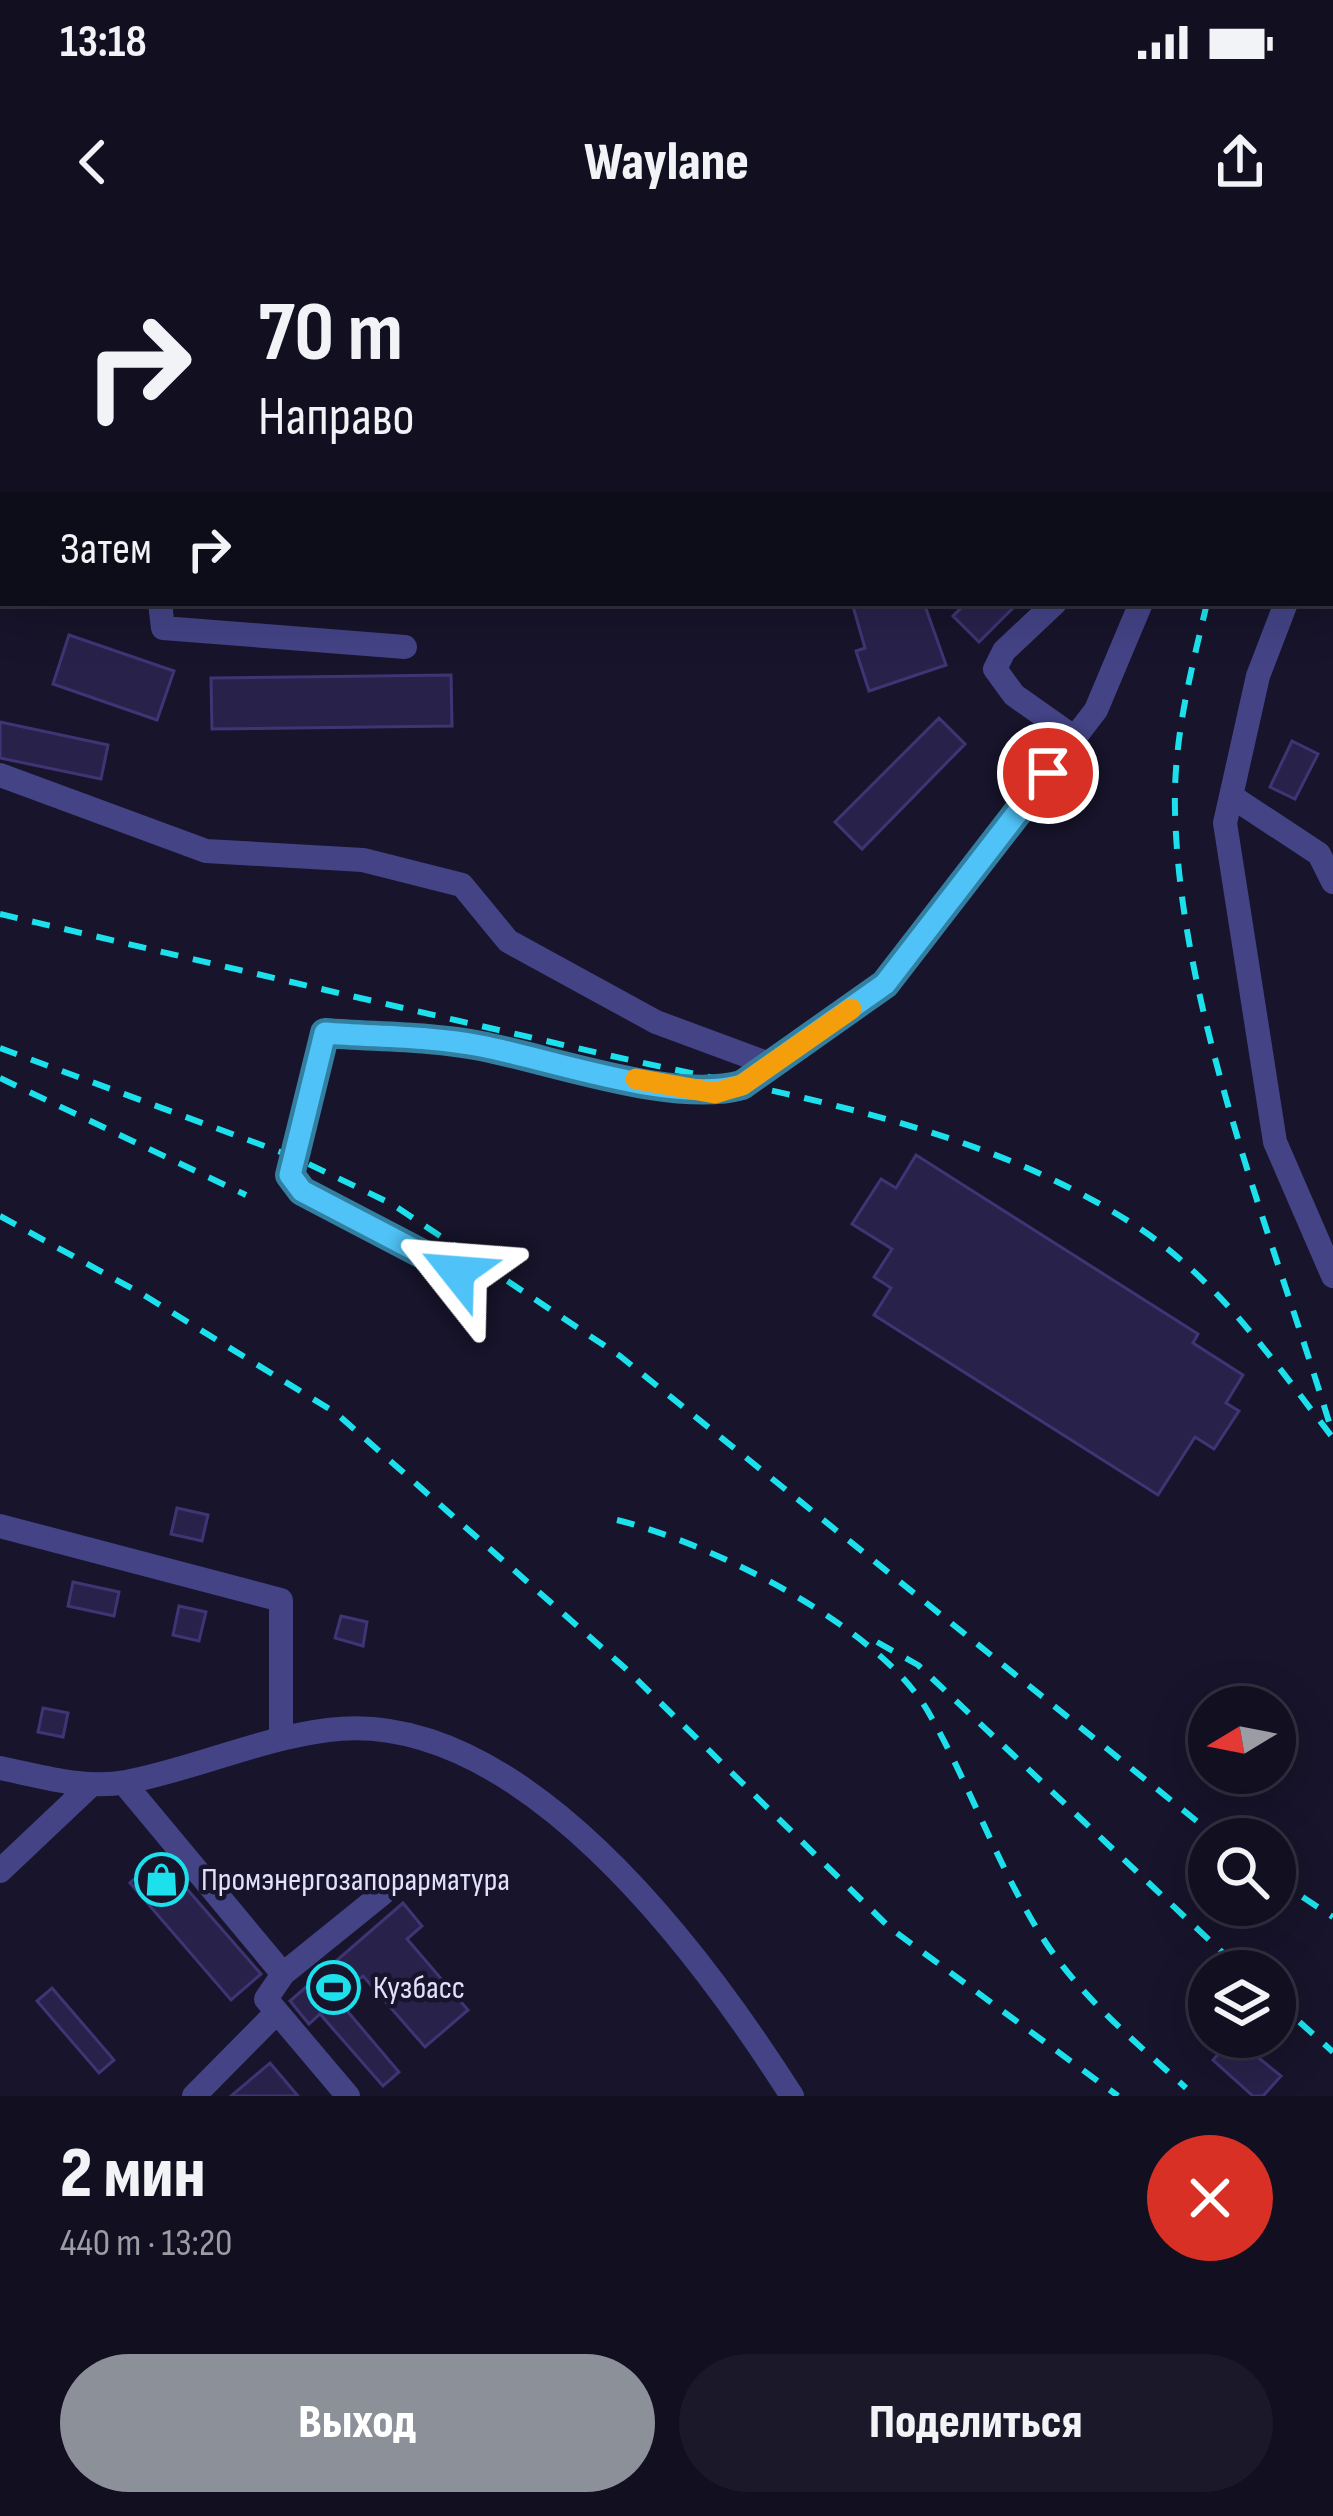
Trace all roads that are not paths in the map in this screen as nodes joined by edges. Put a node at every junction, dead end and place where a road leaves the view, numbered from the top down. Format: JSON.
{"nodes":[{"id":1,"x":160,"y":606,"type":"edge"},
{"id":2,"x":1052,"y":606,"type":"edge"},
{"id":3,"x":1140,"y":606,"type":"edge"},
{"id":4,"x":1285,"y":606,"type":"edge"},
{"id":5,"x":405,"y":646,"type":"dead end"},
{"id":6,"x":1075,"y":738,"type":"junction"},
{"id":7,"x":0,"y":775,"type":"edge"},
{"id":8,"x":1231,"y":796,"type":"junction"},
{"id":9,"x":1333,"y":882,"type":"edge"},
{"id":10,"x":772,"y":1065,"type":"junction"},
{"id":11,"x":457,"y":1272,"type":"dead end"},
{"id":12,"x":1333,"y":1276,"type":"edge"},
{"id":13,"x":0,"y":1526,"type":"edge"},
{"id":14,"x":281,"y":1738,"type":"junction"},
{"id":15,"x":0,"y":1768,"type":"edge"},
{"id":16,"x":124,"y":1783,"type":"junction"},
{"id":17,"x":91,"y":1785,"type":"junction"},
{"id":18,"x":0,"y":1871,"type":"edge"},
{"id":19,"x":382,"y":1894,"type":"dead end"},
{"id":20,"x":283,"y":1974,"type":"junction"},
{"id":21,"x":278,"y":2012,"type":"junction"},
{"id":22,"x":194,"y":2096,"type":"edge"},
{"id":23,"x":348,"y":2096,"type":"edge"},
{"id":24,"x":792,"y":2096,"type":"edge"}],
"edges":[{"from":1,"to":5,"type":"street"},
{"from":2,"to":6,"type":"street"},
{"from":3,"to":6,"type":"street"},
{"from":4,"to":8,"type":"street"},
{"from":6,"to":10,"type":"street"},
{"from":7,"to":10,"type":"street"},
{"from":8,"to":9,"type":"street"},
{"from":8,"to":12,"type":"street"},
{"from":10,"to":11,"type":"street"},
{"from":13,"to":14,"type":"street"},
{"from":14,"to":16,"type":"street"},
{"from":14,"to":24,"type":"street"},
{"from":15,"to":17,"type":"street"},
{"from":16,"to":17,"type":"street"},
{"from":16,"to":20,"type":"street"},
{"from":17,"to":18,"type":"street"},
{"from":19,"to":20,"type":"street"},
{"from":20,"to":21,"type":"street"},
{"from":21,"to":22,"type":"street"},
{"from":21,"to":23,"type":"street"}]}
